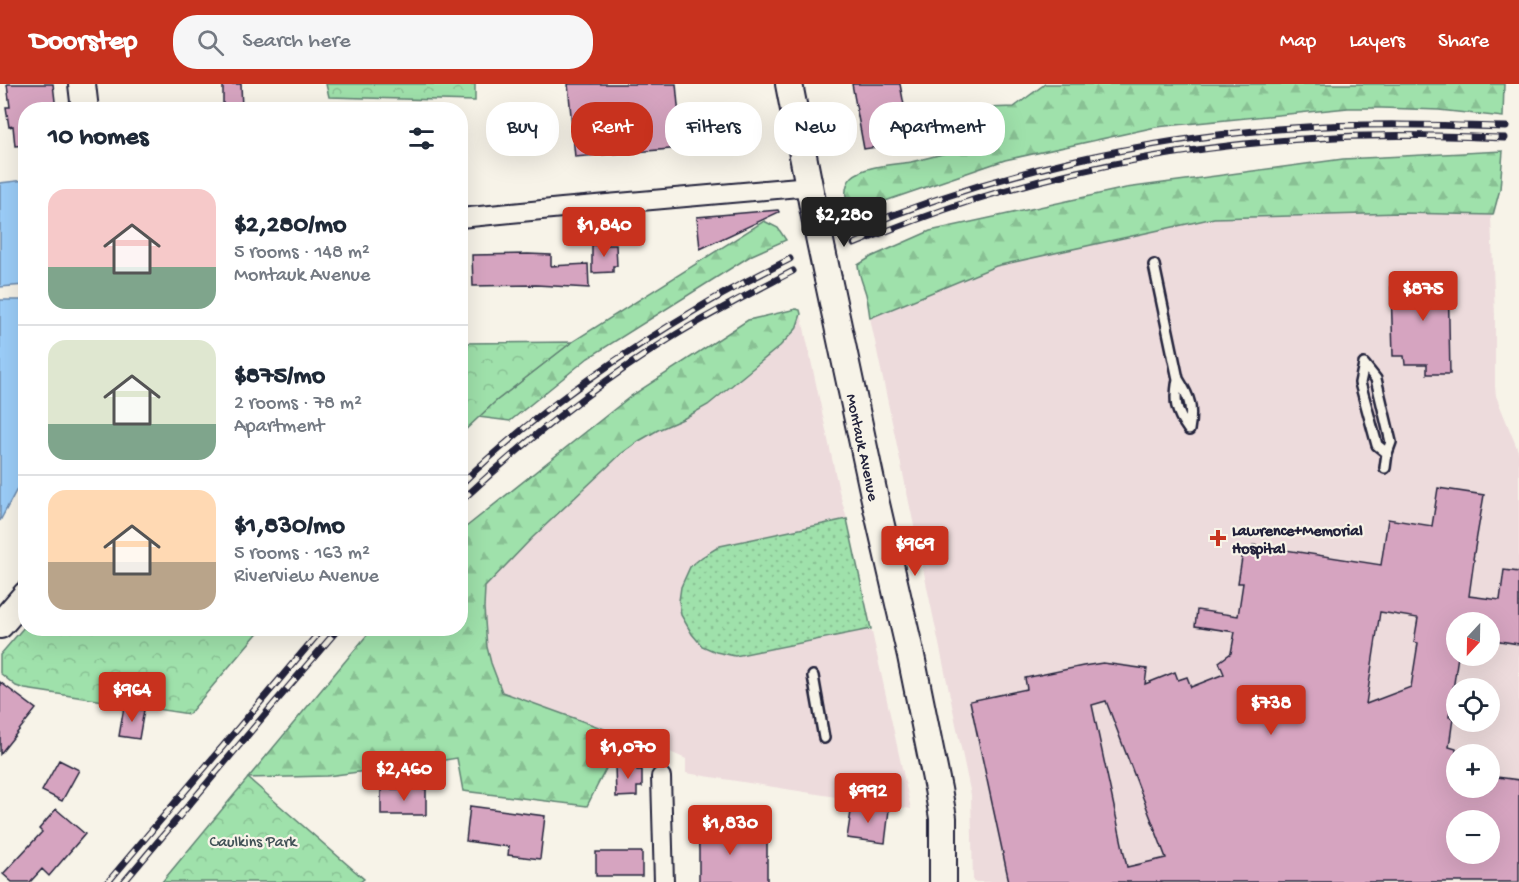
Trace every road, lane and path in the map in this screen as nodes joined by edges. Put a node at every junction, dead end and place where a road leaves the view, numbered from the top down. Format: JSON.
{"nodes":[{"id":1,"x":82,"y":84,"type":"edge"},
{"id":2,"x":789,"y":84,"type":"edge"},
{"id":3,"x":84,"y":102,"type":"edge"},
{"id":4,"x":810,"y":186,"type":"junction"},
{"id":5,"x":468,"y":217,"type":"edge"},
{"id":6,"x":1154,"y":265,"type":"dead end"},
{"id":7,"x":1178,"y":379,"type":"dead end"},
{"id":8,"x":1387,"y":453,"type":"junction"},
{"id":9,"x":1385,"y":468,"type":"dead end"},
{"id":10,"x":18,"y":604,"type":"edge"},
{"id":11,"x":0,"y":625,"type":"edge"},
{"id":12,"x":813,"y":676,"type":"dead end"},
{"id":13,"x":824,"y":738,"type":"dead end"},
{"id":14,"x":661,"y":777,"type":"dead end"},
{"id":15,"x":664,"y":882,"type":"edge"},
{"id":16,"x":943,"y":882,"type":"edge"}],
"edges":[{"from":1,"to":3,"type":"street"},
{"from":2,"to":4,"type":"street","name":"Montauk Avenue"},
{"from":4,"to":5,"type":"street"},
{"from":4,"to":16,"type":"street","name":"Montauk Avenue","bridge":true},
{"from":6,"to":7,"type":"lane"},
{"from":8,"to":8,"type":"lane"},
{"from":8,"to":9,"type":"lane"},
{"from":10,"to":11,"type":"street"},
{"from":12,"to":13,"type":"lane"},
{"from":14,"to":15,"type":"street"}]}
